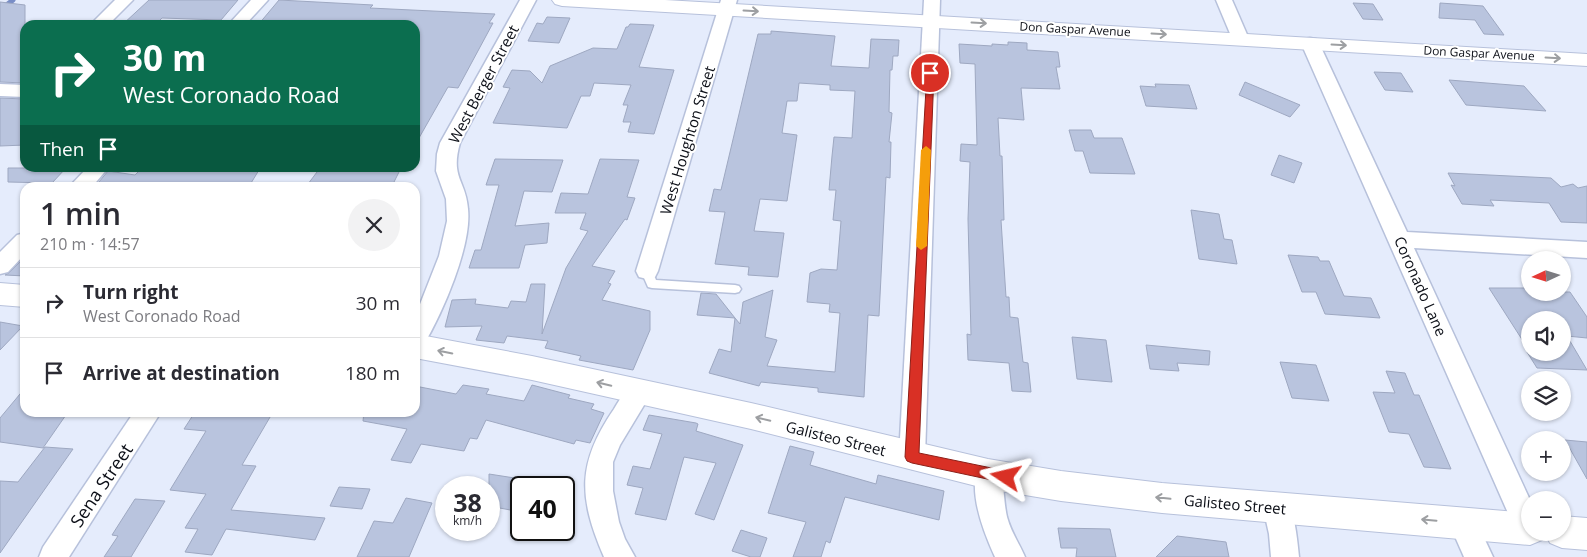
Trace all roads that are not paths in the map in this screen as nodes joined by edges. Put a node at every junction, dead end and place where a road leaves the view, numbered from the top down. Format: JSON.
{"nodes":[{"id":1,"x":125,"y":0,"type":"edge"},
{"id":2,"x":260,"y":0,"type":"edge"},
{"id":3,"x":528,"y":0,"type":"edge"},
{"id":4,"x":562,"y":0,"type":"edge"},
{"id":5,"x":1224,"y":0,"type":"edge"},
{"id":6,"x":728,"y":5,"type":"edge"},
{"id":7,"x":931,"y":10,"type":"edge"},
{"id":8,"x":103,"y":20,"type":"edge"},
{"id":9,"x":241,"y":20,"type":"edge"},
{"id":10,"x":1240,"y":39,"type":"junction"},
{"id":11,"x":1310,"y":43,"type":"junction"},
{"id":12,"x":1587,"y":60,"type":"edge"},
{"id":13,"x":0,"y":90,"type":"edge"},
{"id":14,"x":20,"y":91,"type":"edge"},
{"id":15,"x":94,"y":172,"type":"edge"},
{"id":16,"x":84,"y":182,"type":"edge"},
{"id":17,"x":1400,"y":239,"type":"junction"},
{"id":18,"x":20,"y":246,"type":"edge"},
{"id":19,"x":1587,"y":250,"type":"edge"},
{"id":20,"x":0,"y":266,"type":"edge"},
{"id":21,"x":647,"y":271,"type":"joint"},
{"id":22,"x":734,"y":289,"type":"dead end"},
{"id":23,"x":0,"y":294,"type":"edge"},
{"id":24,"x":20,"y":296,"type":"edge"},
{"id":25,"x":420,"y":332,"type":"edge"},
{"id":26,"x":420,"y":347,"type":"edge"},
{"id":27,"x":640,"y":392,"type":"junction"},
{"id":28,"x":147,"y":417,"type":"edge"},
{"id":29,"x":912,"y":457,"type":"junction"},
{"id":30,"x":988,"y":474,"type":"junction"},
{"id":31,"x":1277,"y":508,"type":"junction"},
{"id":32,"x":1521,"y":509,"type":"edge"},
{"id":33,"x":1463,"y":523,"type":"junction"},
{"id":34,"x":1521,"y":528,"type":"edge"},
{"id":35,"x":1571,"y":533,"type":"edge"},
{"id":36,"x":1587,"y":534,"type":"edge"},
{"id":37,"x":612,"y":551,"type":"edge"},
{"id":38,"x":52,"y":557,"type":"edge"},
{"id":39,"x":1011,"y":557,"type":"edge"},
{"id":40,"x":1285,"y":557,"type":"edge"},
{"id":41,"x":1478,"y":557,"type":"edge"}],
"edges":[{"from":1,"to":8,"type":"street"},
{"from":2,"to":9,"type":"street"},
{"from":3,"to":25,"type":"street","name":"West Berger Street"},
{"from":4,"to":6,"type":"street","name":"Don Gaspar Avenue"},
{"from":5,"to":10,"type":"street"},
{"from":6,"to":7,"type":"street","name":"Don Gaspar Avenue","one_way":true},
{"from":6,"to":21,"type":"street","name":"West Houghton Street"},
{"from":7,"to":10,"type":"street","name":"Don Gaspar Avenue","one_way":true},
{"from":7,"to":29,"type":"street"},
{"from":10,"to":11,"type":"street","name":"Don Gaspar Avenue"},
{"from":11,"to":12,"type":"street","name":"Don Gaspar Avenue","one_way":true},
{"from":11,"to":17,"type":"street","name":"Coronado Lane"},
{"from":13,"to":14,"type":"street"},
{"from":15,"to":16,"type":"street"},
{"from":17,"to":19,"type":"street"},
{"from":17,"to":32,"type":"street","name":"Coronado Lane"},
{"from":18,"to":20,"type":"street"},
{"from":21,"to":22,"type":"lane"},
{"from":23,"to":24,"type":"street"},
{"from":27,"to":26,"type":"street","name":"Galisteo Street","one_way":true},
{"from":29,"to":27,"type":"street","name":"Galisteo Street","one_way":true},
{"from":27,"to":37,"type":"street"},
{"from":28,"to":38,"type":"street","name":"Sena Street"},
{"from":29,"to":30,"type":"street","name":"Galisteo Street"},
{"from":31,"to":30,"type":"street","name":"Galisteo Street","one_way":true},
{"from":30,"to":39,"type":"street"},
{"from":33,"to":31,"type":"street","name":"Galisteo Street","one_way":true},
{"from":31,"to":40,"type":"street"},
{"from":33,"to":34,"type":"street","name":"Galisteo Street"},
{"from":33,"to":41,"type":"street"},
{"from":35,"to":36,"type":"street"}]}
